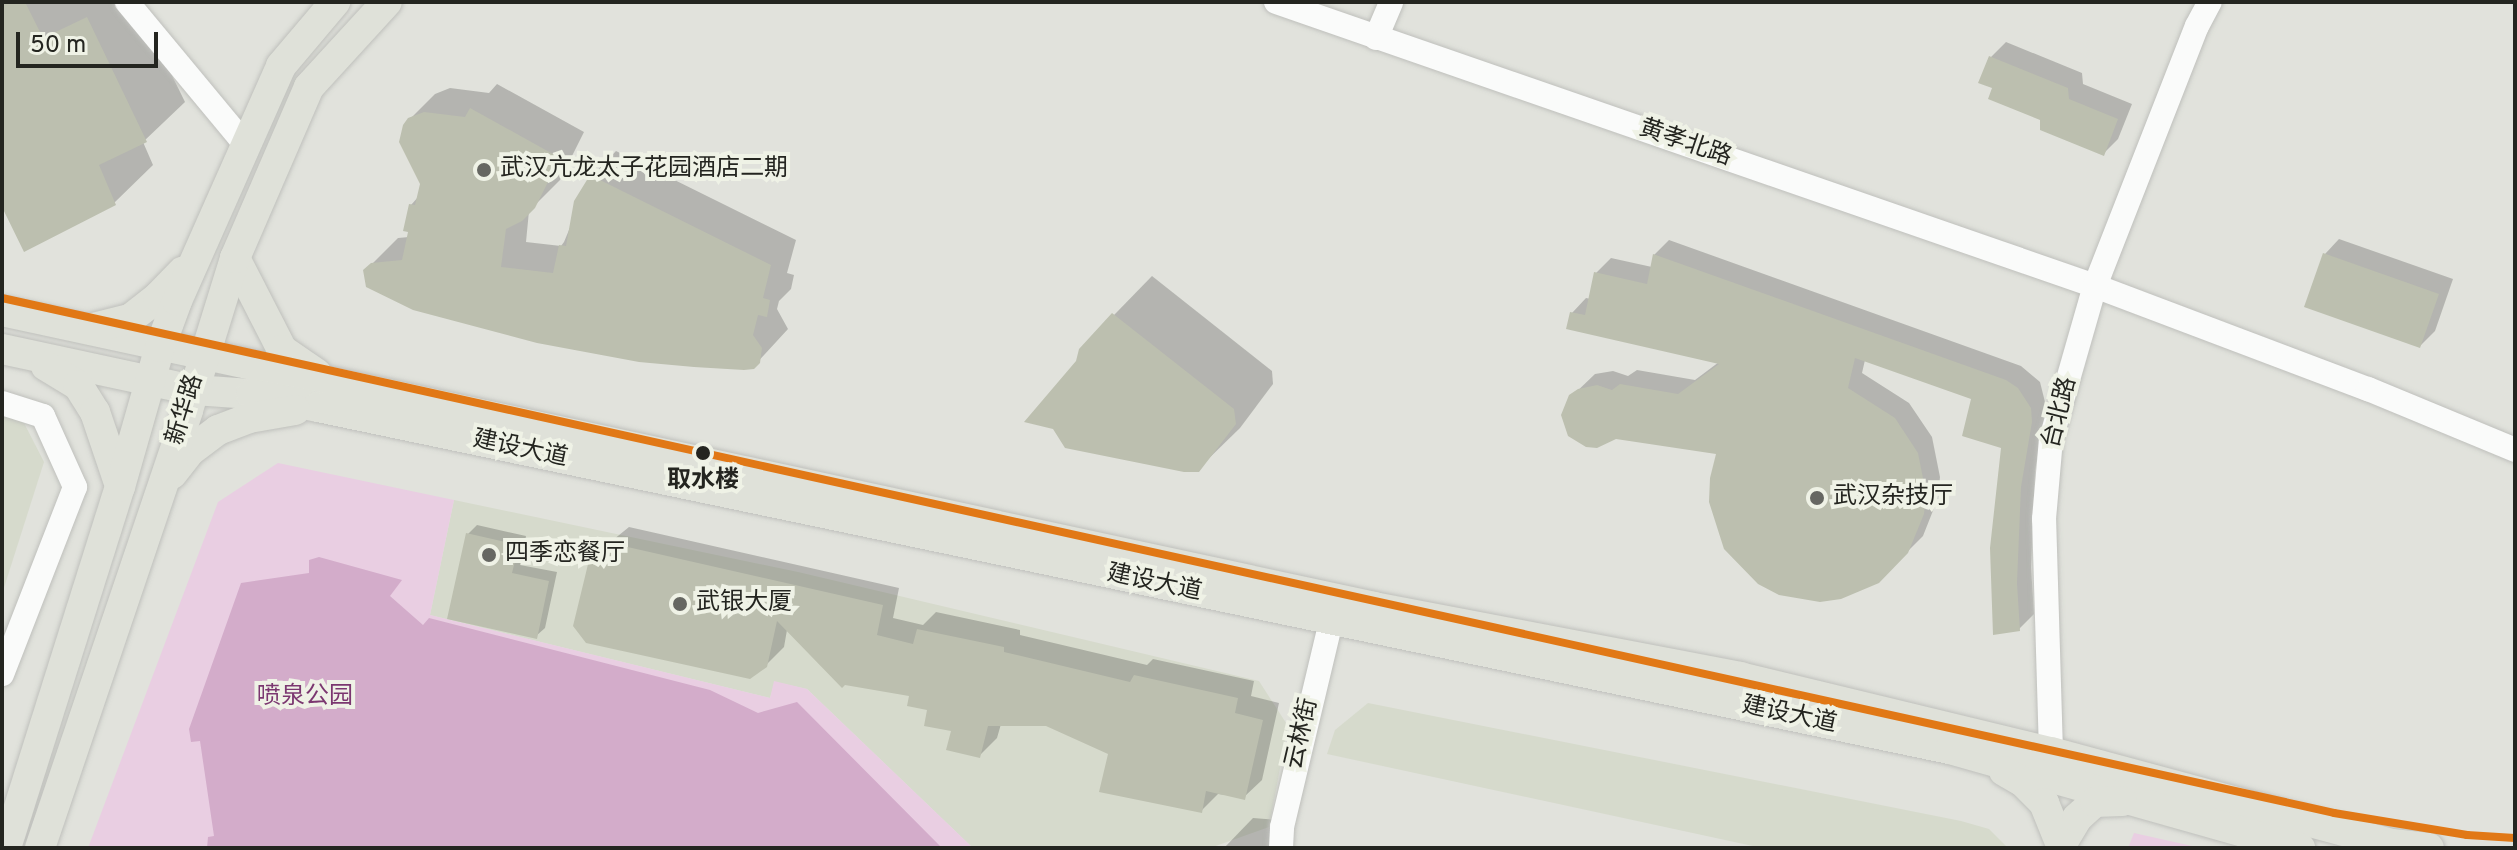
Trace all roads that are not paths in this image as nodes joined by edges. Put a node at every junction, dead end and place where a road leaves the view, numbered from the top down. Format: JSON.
{"nodes":[{"id":1,"x":127,"y":2,"type":"edge"},
{"id":2,"x":335,"y":2,"type":"edge"},
{"id":3,"x":387,"y":2,"type":"edge"},
{"id":4,"x":1276,"y":2,"type":"edge"},
{"id":5,"x":1391,"y":2,"type":"edge"},
{"id":6,"x":2210,"y":2,"type":"edge"},
{"id":7,"x":1376,"y":38,"type":"junction"},
{"id":8,"x":245,"y":144,"type":"junction"},
{"id":9,"x":199,"y":253,"type":"junction"},
{"id":10,"x":235,"y":258,"type":"junction"},
{"id":11,"x":2095,"y":286,"type":"junction"},
{"id":12,"x":2,"y":311,"type":"edge"},
{"id":13,"x":86,"y":330,"type":"junction"},
{"id":14,"x":160,"y":347,"type":"junction"},
{"id":15,"x":10,"y":351,"type":"edge"},
{"id":16,"x":203,"y":355,"type":"junction"},
{"id":17,"x":149,"y":381,"type":"junction"},
{"id":18,"x":194,"y":390,"type":"junction"},
{"id":19,"x":324,"y":395,"type":"junction"},
{"id":20,"x":2,"y":403,"type":"edge"},
{"id":21,"x":2515,"y":450,"type":"edge"},
{"id":22,"x":120,"y":487,"type":"junction"},
{"id":23,"x":153,"y":511,"type":"junction"},
{"id":24,"x":1331,"y":621,"type":"junction"},
{"id":25,"x":2,"y":674,"type":"edge"},
{"id":26,"x":1950,"y":749,"type":"junction"},
{"id":27,"x":2053,"y":765,"type":"junction"},
{"id":28,"x":2133,"y":800,"type":"junction"},
{"id":29,"x":2061,"y":846,"type":"edge"},
{"id":30,"x":6,"y":848,"type":"edge"},
{"id":31,"x":40,"y":848,"type":"edge"},
{"id":32,"x":1281,"y":848,"type":"edge"},
{"id":33,"x":2300,"y":848,"type":"edge"},
{"id":34,"x":2429,"y":848,"type":"edge"}],
"edges":[{"from":1,"to":8,"type":"street"},
{"from":2,"to":8,"type":"main road","name":"新华路"},
{"from":3,"to":10,"type":"main road","name":"新华路"},
{"from":4,"to":7,"type":"street","name":"黄孝北路"},
{"from":5,"to":7,"type":"street"},
{"from":6,"to":11,"type":"street","name":"台北路"},
{"from":7,"to":11,"type":"street","name":"黄孝北路"},
{"from":8,"to":9,"type":"main road","name":"新华路"},
{"from":9,"to":13,"type":"main road"},
{"from":9,"to":14,"type":"main road","name":"新华路"},
{"from":10,"to":16,"type":"main road","name":"新华路"},
{"from":10,"to":19,"type":"main road"},
{"from":11,"to":21,"type":"street","name":"黄孝北路"},
{"from":11,"to":27,"type":"street","name":"台北路"},
{"from":12,"to":13,"type":"main road","name":"建设大道"},
{"from":13,"to":14,"type":"main road","name":"建设大道"},
{"from":14,"to":16,"type":"main road","name":"建设大道"},
{"from":14,"to":17,"type":"main road","name":"新华路"},
{"from":15,"to":17,"type":"main road","name":"建设大道"},
{"from":15,"to":22,"type":"main road"},
{"from":16,"to":18,"type":"main road","name":"新华路"},
{"from":16,"to":19,"type":"main road","name":"建设大道"},
{"from":17,"to":18,"type":"main road","name":"建设大道"},
{"from":17,"to":22,"type":"main road","name":"新华路"},
{"from":18,"to":19,"type":"main road","name":"建设大道"},
{"from":18,"to":23,"type":"main road","name":"新华路"},
{"from":19,"to":23,"type":"main road"},
{"from":19,"to":24,"type":"main road","name":"建设大道"},
{"from":19,"to":27,"type":"main road","name":"建设大道"},
{"from":20,"to":25,"type":"street"},
{"from":22,"to":30,"type":"main road","name":"新华路"},
{"from":23,"to":31,"type":"main road","name":"新华路"},
{"from":24,"to":26,"type":"main road","name":"建设大道"},
{"from":24,"to":32,"type":"street","name":"云林街"},
{"from":26,"to":27,"type":"main road","name":"建设大道"},
{"from":26,"to":29,"type":"main road"},
{"from":27,"to":28,"type":"main road","name":"建设大道"},
{"from":27,"to":29,"type":"main road","name":"台北路"},
{"from":27,"to":34,"type":"main road","name":"建设大道"},
{"from":28,"to":29,"type":"main road"},
{"from":28,"to":33,"type":"main road","name":"建设大道"}]}
